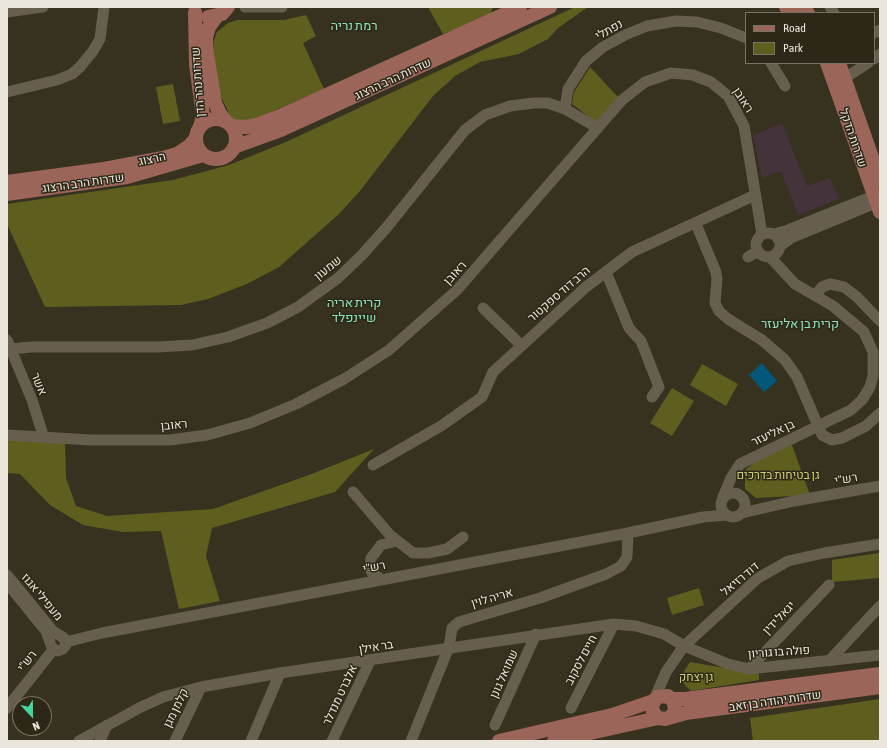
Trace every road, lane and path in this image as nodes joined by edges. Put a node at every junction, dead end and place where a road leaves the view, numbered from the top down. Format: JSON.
{"nodes":[{"id":1,"x":43,"y":7,"type":"edge"},
{"id":2,"x":104,"y":7,"type":"edge"},
{"id":3,"x":228,"y":7,"type":"edge"},
{"id":4,"x":245,"y":7,"type":"edge"},
{"id":5,"x":282,"y":7,"type":"edge"},
{"id":6,"x":550,"y":7,"type":"edge"},
{"id":7,"x":193,"y":10,"type":"edge"},
{"id":8,"x":7,"y":12,"type":"edge"},
{"id":9,"x":513,"y":12,"type":"edge"},
{"id":10,"x":216,"y":16,"type":"junction"},
{"id":11,"x":745,"y":38,"type":"edge"},
{"id":12,"x":772,"y":64,"type":"edge"},
{"id":13,"x":828,"y":64,"type":"edge"},
{"id":14,"x":839,"y":64,"type":"edge"},
{"id":15,"x":866,"y":64,"type":"edge"},
{"id":16,"x":840,"y":81,"type":"junction"},
{"id":17,"x":785,"y":86,"type":"dead end"},
{"id":18,"x":7,"y":92,"type":"edge"},
{"id":19,"x":565,"y":109,"type":"junction"},
{"id":20,"x":228,"y":124,"type":"junction"},
{"id":21,"x":598,"y":128,"type":"junction"},
{"id":22,"x":198,"y":132,"type":"junction"},
{"id":23,"x":234,"y":147,"type":"junction"},
{"id":24,"x":203,"y":155,"type":"junction"},
{"id":25,"x":880,"y":180,"type":"edge"},
{"id":26,"x":7,"y":182,"type":"edge"},
{"id":27,"x":7,"y":194,"type":"edge"},
{"id":28,"x":755,"y":196,"type":"junction"},
{"id":29,"x":878,"y":201,"type":"edge"},
{"id":30,"x":696,"y":224,"type":"junction"},
{"id":31,"x":762,"y":234,"type":"junction"},
{"id":32,"x":774,"y":234,"type":"junction"},
{"id":33,"x":780,"y":246,"type":"junction"},
{"id":34,"x":758,"y":251,"type":"junction"},
{"id":35,"x":748,"y":257,"type":"dead end"},
{"id":36,"x":770,"y":257,"type":"junction"},
{"id":37,"x":606,"y":272,"type":"junction"},
{"id":38,"x":815,"y":296,"type":"junction"},
{"id":39,"x":484,"y":308,"type":"dead end"},
{"id":40,"x":880,"y":321,"type":"edge"},
{"id":41,"x":9,"y":344,"type":"edge"},
{"id":42,"x":521,"y":345,"type":"junction"},
{"id":43,"x":652,"y":397,"type":"dead end"},
{"id":44,"x":880,"y":413,"type":"edge"},
{"id":45,"x":817,"y":426,"type":"junction"},
{"id":46,"x":7,"y":435,"type":"edge"},
{"id":47,"x":44,"y":438,"type":"junction"},
{"id":48,"x":740,"y":464,"type":"junction"},
{"id":49,"x":373,"y":465,"type":"dead end"},
{"id":50,"x":880,"y":486,"type":"edge"},
{"id":51,"x":353,"y":492,"type":"dead end"},
{"id":52,"x":743,"y":497,"type":"junction"},
{"id":53,"x":722,"y":499,"type":"junction"},
{"id":54,"x":794,"y":501,"type":"junction"},
{"id":55,"x":742,"y":513,"type":"junction"},
{"id":56,"x":727,"y":515,"type":"junction"},
{"id":57,"x":687,"y":520,"type":"junction"},
{"id":58,"x":628,"y":533,"type":"junction"},
{"id":59,"x":463,"y":537,"type":"dead end"},
{"id":60,"x":396,"y":541,"type":"junction"},
{"id":61,"x":880,"y":544,"type":"edge"},
{"id":62,"x":7,"y":575,"type":"edge"},
{"id":63,"x":381,"y":579,"type":"junction"},
{"id":64,"x":7,"y":583,"type":"edge"},
{"id":65,"x":829,"y":585,"type":"dead end"},
{"id":66,"x":880,"y":606,"type":"edge"},
{"id":67,"x":614,"y":624,"type":"junction"},
{"id":68,"x":536,"y":634,"type":"junction"},
{"id":69,"x":57,"y":642,"type":"junction"},
{"id":70,"x":684,"y":646,"type":"junction"},
{"id":71,"x":449,"y":647,"type":"junction"},
{"id":72,"x":880,"y":655,"type":"edge"},
{"id":73,"x":370,"y":661,"type":"junction"},
{"id":74,"x":829,"y":661,"type":"junction"},
{"id":75,"x":749,"y":669,"type":"junction"},
{"id":76,"x":666,"y":672,"type":"junction"},
{"id":77,"x":280,"y":673,"type":"junction"},
{"id":78,"x":880,"y":674,"type":"edge"},
{"id":79,"x":201,"y":687,"type":"junction"},
{"id":80,"x":880,"y":687,"type":"edge"},
{"id":81,"x":672,"y":698,"type":"junction"},
{"id":82,"x":654,"y":700,"type":"junction"},
{"id":83,"x":7,"y":708,"type":"edge"},
{"id":84,"x":571,"y":708,"type":"dead end"},
{"id":85,"x":664,"y":718,"type":"junction"},
{"id":86,"x":495,"y":725,"type":"dead end"},
{"id":87,"x":107,"y":726,"type":"junction"},
{"id":88,"x":79,"y":741,"type":"edge"},
{"id":89,"x":100,"y":741,"type":"edge"},
{"id":90,"x":174,"y":741,"type":"edge"},
{"id":91,"x":251,"y":741,"type":"edge"},
{"id":92,"x":332,"y":741,"type":"edge"},
{"id":93,"x":411,"y":741,"type":"edge"},
{"id":94,"x":499,"y":741,"type":"edge"},
{"id":95,"x":554,"y":741,"type":"edge"}],
"edges":[{"from":1,"to":8,"type":"street"},
{"from":2,"to":18,"type":"street"},
{"from":3,"to":10,"type":"main road"},
{"from":4,"to":5,"type":"street"},
{"from":6,"to":9,"type":"main road","name":"שדרות הרב הרצוג"},
{"from":7,"to":10,"type":"main road"},
{"from":7,"to":22,"type":"main road","name":"שדרות נהר הדן"},
{"from":9,"to":20,"type":"main road","name":"שדרות הרב הרצוג"},
{"from":9,"to":23,"type":"main road","name":"שדרות הרב הרצוג"},
{"from":10,"to":20,"type":"main road","name":"שדרות נהר הדן"},
{"from":11,"to":19,"type":"street","name":"נפתלי"},
{"from":12,"to":17,"type":"street"},
{"from":13,"to":16,"type":"main road","name":"שדרות הדקל"},
{"from":14,"to":16,"type":"main road","name":"שדרות הדקל"},
{"from":15,"to":16,"type":"street"},
{"from":16,"to":25,"type":"main road","name":"שדרות הדקל"},
{"from":16,"to":29,"type":"main road","name":"שדרות הדקל"},
{"from":19,"to":21,"type":"street","name":"שמעון"},
{"from":19,"to":41,"type":"street","name":"שמעון"},
{"from":20,"to":22,"type":"main road"},
{"from":20,"to":23,"type":"main road"},
{"from":21,"to":28,"type":"street","name":"ראובן"},
{"from":21,"to":47,"type":"street","name":"ראובן"},
{"from":22,"to":24,"type":"main road"},
{"from":22,"to":26,"type":"main road","name":"הרצוג"},
{"from":23,"to":24,"type":"main road"},
{"from":24,"to":27,"type":"main road","name":"שדרות הרב הרצוג"},
{"from":28,"to":30,"type":"street","name":"הרב דוד ספקטור"},
{"from":28,"to":31,"type":"street","name":"ראובן"},
{"from":29,"to":32,"type":"street"},
{"from":29,"to":33,"type":"street"},
{"from":30,"to":37,"type":"street","name":"הרב דוד ספקטור"},
{"from":30,"to":45,"type":"street"},
{"from":31,"to":32,"type":"street"},
{"from":31,"to":34,"type":"street"},
{"from":32,"to":33,"type":"street"},
{"from":33,"to":36,"type":"street"},
{"from":34,"to":35,"type":"street"},
{"from":34,"to":36,"type":"street"},
{"from":36,"to":38,"type":"street","name":"בן אליעזר"},
{"from":37,"to":42,"type":"street","name":"הרב דוד ספקטור"},
{"from":37,"to":43,"type":"street"},
{"from":38,"to":40,"type":"street"},
{"from":38,"to":45,"type":"street","name":"בן אליעזר"},
{"from":39,"to":42,"type":"street"},
{"from":41,"to":47,"type":"street","name":"אשר"},
{"from":42,"to":49,"type":"street","name":"הרב דוד ספקטור"},
{"from":44,"to":45,"type":"street"},
{"from":45,"to":48,"type":"street","name":"בן אליעזר"},
{"from":46,"to":47,"type":"street","name":"ראובן"},
{"from":48,"to":52,"type":"street"},
{"from":48,"to":53,"type":"street"},
{"from":50,"to":54,"type":"street","name":"רש\"י"},
{"from":51,"to":60,"type":"street"},
{"from":52,"to":53,"type":"street"},
{"from":52,"to":54,"type":"street","name":"רש\"י"},
{"from":52,"to":55,"type":"street"},
{"from":53,"to":56,"type":"street"},
{"from":53,"to":57,"type":"street","name":"רש\"י"},
{"from":54,"to":55,"type":"street","name":"רש\"י"},
{"from":55,"to":56,"type":"street"},
{"from":56,"to":57,"type":"street","name":"רש\"י"},
{"from":57,"to":58,"type":"street","name":"רש\"י"},
{"from":58,"to":63,"type":"street","name":"רש\"י"},
{"from":58,"to":71,"type":"street","name":"אריה לוין"},
{"from":59,"to":60,"type":"street"},
{"from":60,"to":63,"type":"street"},
{"from":61,"to":70,"type":"street","name":"דוד רזיאל"},
{"from":62,"to":69,"type":"street","name":"מעפילי אגוז"},
{"from":63,"to":69,"type":"street","name":"רש\"י"},
{"from":64,"to":69,"type":"street","name":"מעפילי אגוז"},
{"from":65,"to":75,"type":"street","name":"יגאל ידין"},
{"from":66,"to":74,"type":"street"},
{"from":67,"to":68,"type":"street","name":"בר אילן"},
{"from":67,"to":70,"type":"street","name":"בר אילן"},
{"from":67,"to":84,"type":"street","name":"חיים לסקוב"},
{"from":68,"to":71,"type":"street","name":"בר אילן"},
{"from":68,"to":86,"type":"street","name":"שמואל גונן"},
{"from":69,"to":83,"type":"street","name":"רש\"י"},
{"from":70,"to":75,"type":"street","name":"פולה בו גוריון"},
{"from":70,"to":76,"type":"street","name":"דוד רזיאל"},
{"from":71,"to":73,"type":"street","name":"בר אילן"},
{"from":71,"to":93,"type":"street","name":"אריה לוין"},
{"from":72,"to":74,"type":"street","name":"פולה בו גוריון"},
{"from":73,"to":77,"type":"street","name":"בר אילן"},
{"from":73,"to":92,"type":"street","name":"אלברט מנדלר"},
{"from":74,"to":75,"type":"street","name":"פולה בו גוריון"},
{"from":76,"to":81,"type":"street"},
{"from":76,"to":82,"type":"street","name":"דוד רזיאל"},
{"from":77,"to":79,"type":"street","name":"בר אילן"},
{"from":77,"to":91,"type":"street"},
{"from":78,"to":81,"type":"main road","name":"שדרות יהודה בן זאב"},
{"from":79,"to":87,"type":"street","name":"בר אילן"},
{"from":79,"to":90,"type":"street","name":"קלמן מגן"},
{"from":80,"to":85,"type":"main road","name":"שדרות יהודה בן זאב"},
{"from":81,"to":82,"type":"main road"},
{"from":81,"to":85,"type":"main road"},
{"from":82,"to":85,"type":"main road"},
{"from":82,"to":94,"type":"main road"},
{"from":85,"to":95,"type":"main road","name":"שדרות יהודה בן זאב"},
{"from":87,"to":88,"type":"street","name":"בר אילן"},
{"from":87,"to":89,"type":"street"}]}
